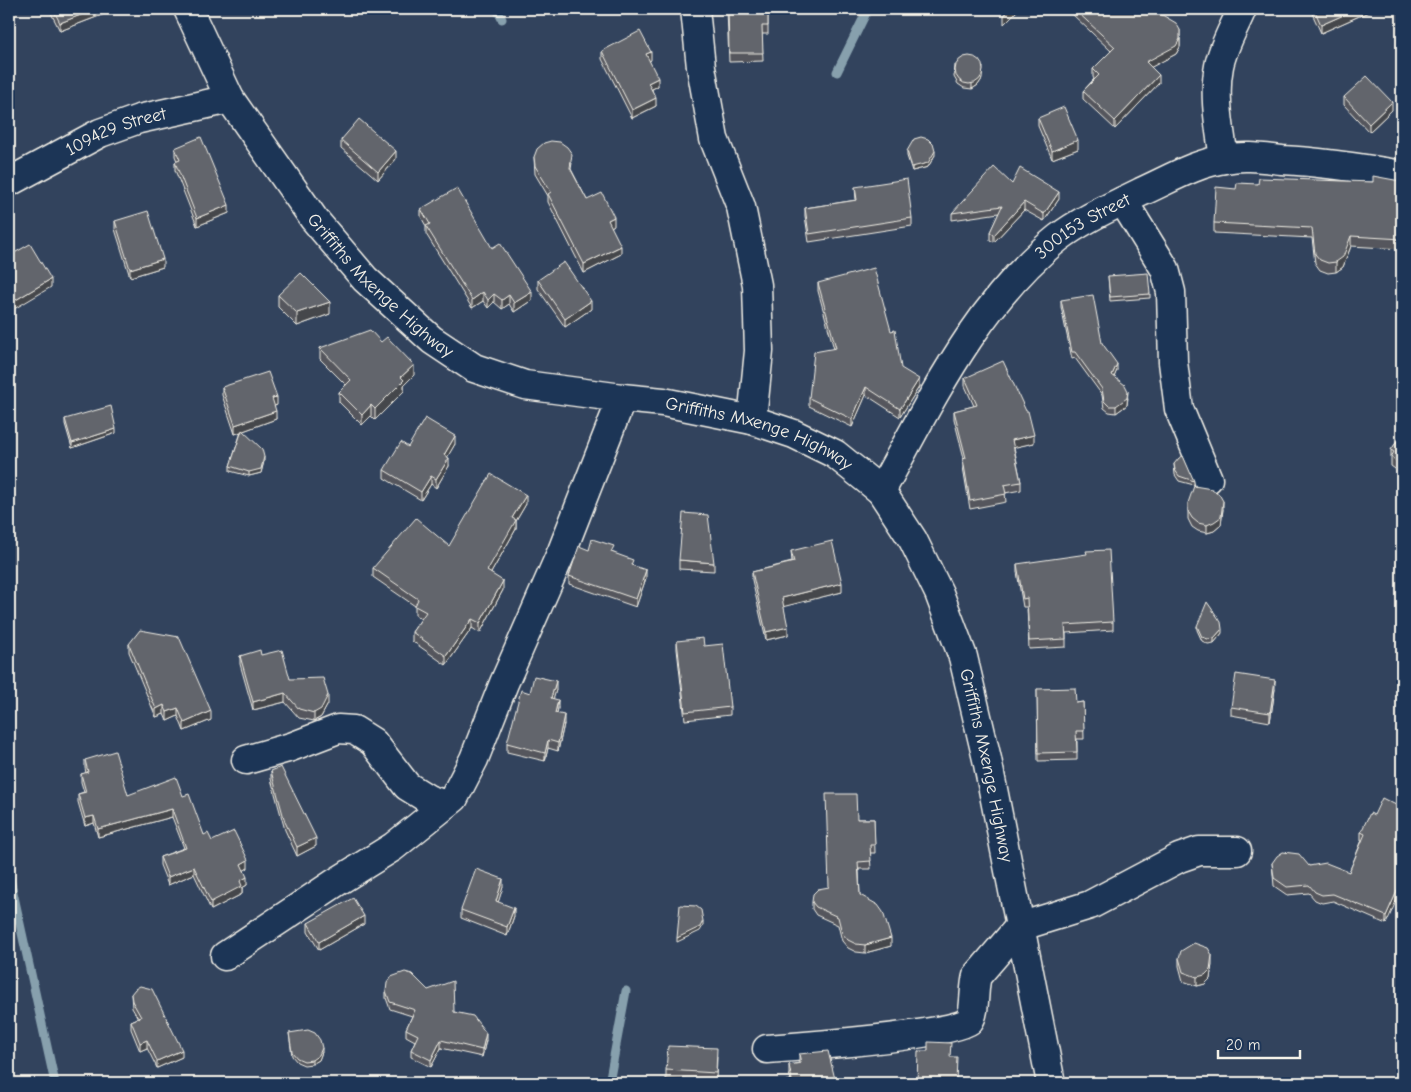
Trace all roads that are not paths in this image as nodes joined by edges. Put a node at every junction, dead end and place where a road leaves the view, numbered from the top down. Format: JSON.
{"nodes":[{"id":1,"x":188,"y":9,"type":"edge"},
{"id":2,"x":695,"y":9,"type":"edge"},
{"id":3,"x":1242,"y":9,"type":"edge"},
{"id":4,"x":230,"y":99,"type":"junction"},
{"id":5,"x":1224,"y":159,"type":"junction"},
{"id":6,"x":1402,"y":175,"type":"edge"},
{"id":7,"x":9,"y":182,"type":"edge"},
{"id":8,"x":1123,"y":201,"type":"junction"},
{"id":9,"x":622,"y":398,"type":"junction"},
{"id":10,"x":752,"y":420,"type":"junction"},
{"id":11,"x":1208,"y":479,"type":"dead end"},
{"id":12,"x":881,"y":491,"type":"junction"},
{"id":13,"x":246,"y":760,"type":"dead end"},
{"id":14,"x":443,"y":804,"type":"junction"},
{"id":15,"x":1237,"y":851,"type":"dead end"},
{"id":16,"x":1020,"y":927,"type":"junction"},
{"id":17,"x":225,"y":956,"type":"dead end"},
{"id":18,"x":767,"y":1050,"type":"dead end"},
{"id":19,"x":1051,"y":1083,"type":"edge"}],
"edges":[{"from":1,"to":4,"type":"street","name":"Griffiths Mxenge Highway"},
{"from":2,"to":10,"type":"street"},
{"from":3,"to":5,"type":"street"},
{"from":4,"to":7,"type":"street","name":"109429 Street"},
{"from":4,"to":9,"type":"street","name":"Griffiths Mxenge Highway"},
{"from":5,"to":6,"type":"street","name":"300153 Street"},
{"from":5,"to":8,"type":"street","name":"300153 Street"},
{"from":8,"to":11,"type":"street"},
{"from":8,"to":12,"type":"street","name":"300153 Street"},
{"from":9,"to":10,"type":"street","name":"Griffiths Mxenge Highway"},
{"from":9,"to":14,"type":"street"},
{"from":10,"to":12,"type":"street","name":"Griffiths Mxenge Highway"},
{"from":12,"to":16,"type":"street","name":"Griffiths Mxenge Highway"},
{"from":13,"to":14,"type":"street"},
{"from":14,"to":17,"type":"street"},
{"from":15,"to":16,"type":"street"},
{"from":16,"to":18,"type":"street"},
{"from":16,"to":19,"type":"street","name":"Griffiths Mxenge Highway"}]}
